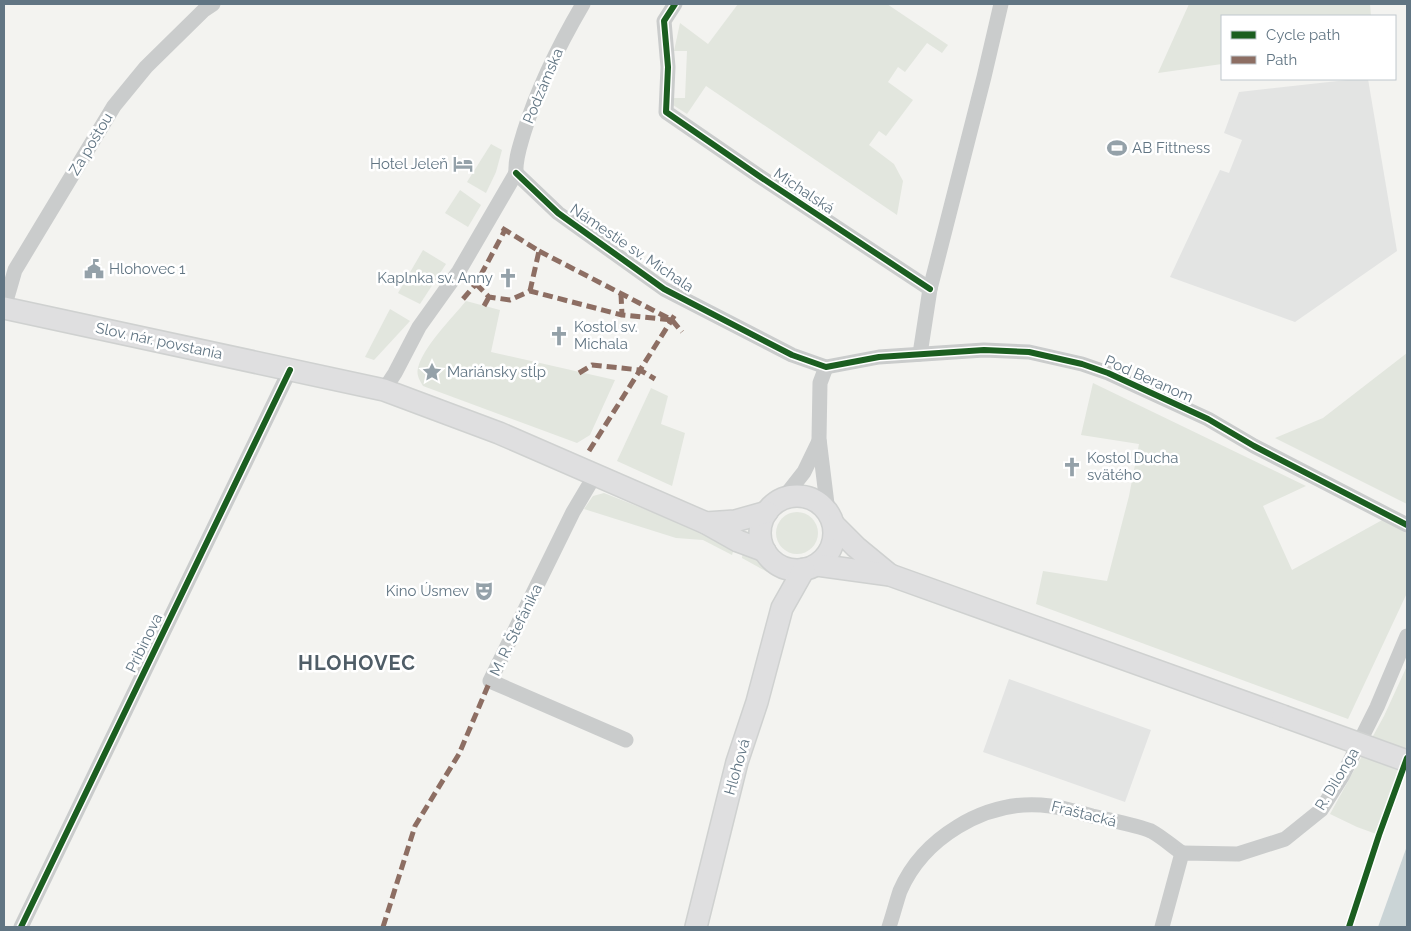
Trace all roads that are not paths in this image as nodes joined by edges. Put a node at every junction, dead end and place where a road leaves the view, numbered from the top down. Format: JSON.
{"nodes":[{"id":1,"x":213,"y":4,"type":"edge"},
{"id":2,"x":583,"y":4,"type":"edge"},
{"id":3,"x":675,"y":4,"type":"edge"},
{"id":4,"x":1001,"y":4,"type":"edge"},
{"id":5,"x":516,"y":173,"type":"junction"},
{"id":6,"x":930,"y":289,"type":"junction"},
{"id":7,"x":4,"y":308,"type":"edge"},
{"id":8,"x":920,"y":354,"type":"junction"},
{"id":9,"x":826,"y":367,"type":"junction"},
{"id":10,"x":290,"y":370,"type":"junction"},
{"id":11,"x":384,"y":390,"type":"junction"},
{"id":12,"x":819,"y":440,"type":"junction"},
{"id":13,"x":595,"y":474,"type":"junction"},
{"id":14,"x":774,"y":506,"type":"junction"},
{"id":15,"x":831,"y":518,"type":"junction"},
{"id":16,"x":706,"y":523,"type":"junction"},
{"id":17,"x":1407,"y":525,"type":"edge"},
{"id":18,"x":771,"y":557,"type":"junction"},
{"id":19,"x":810,"y":567,"type":"junction"},
{"id":20,"x":890,"y":575,"type":"junction"},
{"id":21,"x":782,"y":608,"type":"junction"},
{"id":22,"x":1407,"y":636,"type":"edge"},
{"id":23,"x":626,"y":740,"type":"dead end"},
{"id":24,"x":1407,"y":760,"type":"edge"},
{"id":25,"x":1182,"y":853,"type":"junction"},
{"id":26,"x":21,"y":927,"type":"edge"},
{"id":27,"x":696,"y":927,"type":"edge"},
{"id":28,"x":889,"y":927,"type":"edge"},
{"id":29,"x":1162,"y":927,"type":"edge"}],
"edges":[{"from":1,"to":7,"type":"street","name":"Za poštou"},
{"from":2,"to":5,"type":"street","name":"Podzámska"},
{"from":3,"to":6,"type":"street","name":"Michalská"},
{"from":4,"to":6,"type":"street"},
{"from":5,"to":9,"type":"street","name":"Námestie sv. Michala"},
{"from":5,"to":11,"type":"street"},
{"from":6,"to":8,"type":"street"},
{"from":7,"to":10,"type":"main road","name":"Slov. nár. povstania"},
{"from":8,"to":9,"type":"street","name":"Pod Beranom"},
{"from":8,"to":17,"type":"street","name":"Pod Beranom"},
{"from":9,"to":12,"type":"street"},
{"from":10,"to":11,"type":"main road","name":"Slov. nár. povstania"},
{"from":10,"to":26,"type":"street","name":"Pribinova"},
{"from":11,"to":13,"type":"main road"},
{"from":12,"to":14,"type":"street"},
{"from":12,"to":15,"type":"street"},
{"from":13,"to":16,"type":"main road"},
{"from":13,"to":23,"type":"street","name":"M. R. Štefánika"},
{"from":14,"to":15,"type":"main road"},
{"from":14,"to":16,"type":"main road"},
{"from":14,"to":18,"type":"main road"},
{"from":15,"to":19,"type":"main road"},
{"from":15,"to":20,"type":"main road"},
{"from":16,"to":18,"type":"main road"},
{"from":18,"to":19,"type":"main road"},
{"from":18,"to":21,"type":"main road","name":"Hlohová"},
{"from":19,"to":20,"type":"main road"},
{"from":19,"to":21,"type":"main road","name":"Hlohová"},
{"from":20,"to":24,"type":"main road","bridge":true},
{"from":21,"to":27,"type":"main road","name":"Hlohová"},
{"from":22,"to":25,"type":"street","name":"R. Dilonga"},
{"from":25,"to":28,"type":"street","name":"Fraštacká"},
{"from":25,"to":29,"type":"street"}]}
